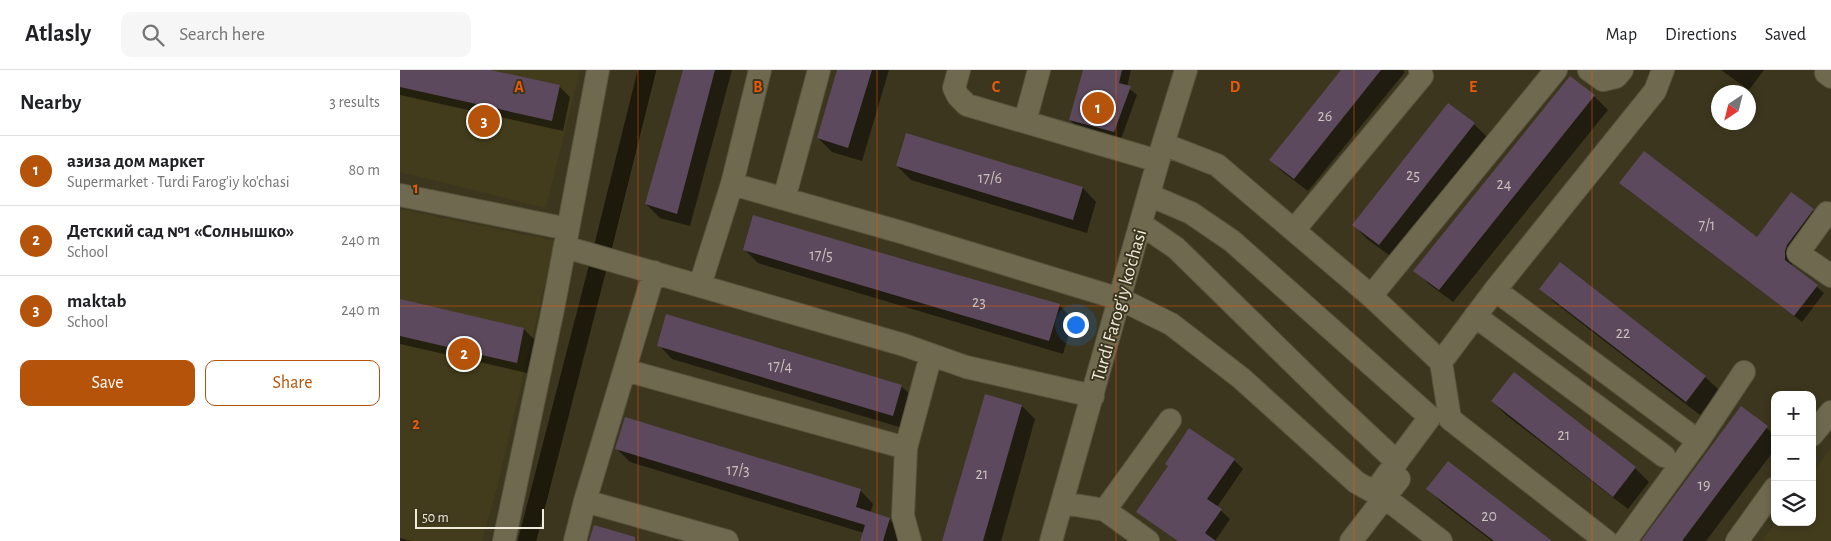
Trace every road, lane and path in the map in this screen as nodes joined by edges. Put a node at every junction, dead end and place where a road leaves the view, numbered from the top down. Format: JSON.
{"nodes":[{"id":1,"x":598,"y":70,"type":"edge"},
{"id":2,"x":760,"y":70,"type":"edge"},
{"id":3,"x":819,"y":70,"type":"edge"},
{"id":4,"x":959,"y":70,"type":"edge"},
{"id":5,"x":1038,"y":70,"type":"edge"},
{"id":6,"x":1186,"y":70,"type":"edge"},
{"id":7,"x":1420,"y":70,"type":"edge"},
{"id":8,"x":1556,"y":70,"type":"edge"},
{"id":9,"x":1589,"y":70,"type":"edge"},
{"id":10,"x":1622,"y":70,"type":"edge"},
{"id":11,"x":1663,"y":70,"type":"edge"},
{"id":12,"x":1024,"y":121,"type":"junction"},
{"id":13,"x":1161,"y":152,"type":"junction"},
{"id":14,"x":732,"y":184,"type":"junction"},
{"id":15,"x":400,"y":194,"type":"edge"},
{"id":16,"x":1149,"y":195,"type":"junction"},
{"id":17,"x":784,"y":199,"type":"junction"},
{"id":18,"x":1831,"y":216,"type":"edge"},
{"id":19,"x":1141,"y":224,"type":"junction"},
{"id":20,"x":1294,"y":230,"type":"junction"},
{"id":21,"x":566,"y":238,"type":"junction"},
{"id":22,"x":643,"y":269,"type":"junction"},
{"id":23,"x":1831,"y":276,"type":"edge"},
{"id":24,"x":700,"y":285,"type":"junction"},
{"id":25,"x":1495,"y":290,"type":"junction"},
{"id":26,"x":1371,"y":296,"type":"junction"},
{"id":27,"x":1120,"y":299,"type":"junction"},
{"id":28,"x":1475,"y":316,"type":"junction"},
{"id":29,"x":931,"y":355,"type":"junction"},
{"id":30,"x":1441,"y":362,"type":"junction"},
{"id":31,"x":625,"y":370,"type":"junction"},
{"id":32,"x":1744,"y":372,"type":"dead end"},
{"id":33,"x":1093,"y":396,"type":"junction"},
{"id":34,"x":1831,"y":412,"type":"edge"},
{"id":35,"x":1440,"y":418,"type":"junction"},
{"id":36,"x":1170,"y":420,"type":"dead end"},
{"id":37,"x":1816,"y":430,"type":"edge"},
{"id":38,"x":1698,"y":441,"type":"junction"},
{"id":39,"x":906,"y":448,"type":"junction"},
{"id":40,"x":1664,"y":456,"type":"dead end"},
{"id":41,"x":1397,"y":462,"type":"junction"},
{"id":42,"x":1771,"y":494,"type":"edge"},
{"id":43,"x":1384,"y":497,"type":"junction"},
{"id":44,"x":585,"y":502,"type":"junction"},
{"id":45,"x":1063,"y":503,"type":"junction"},
{"id":46,"x":1105,"y":510,"type":"junction"},
{"id":47,"x":504,"y":541,"type":"edge"},
{"id":48,"x":575,"y":541,"type":"edge"},
{"id":49,"x":727,"y":541,"type":"edge"},
{"id":50,"x":910,"y":541,"type":"edge"},
{"id":51,"x":1051,"y":541,"type":"edge"},
{"id":52,"x":1148,"y":541,"type":"edge"},
{"id":53,"x":1351,"y":541,"type":"edge"},
{"id":54,"x":1441,"y":541,"type":"edge"},
{"id":55,"x":1606,"y":541,"type":"edge"},
{"id":56,"x":1625,"y":541,"type":"edge"},
{"id":57,"x":1737,"y":541,"type":"edge"}],
"edges":[{"from":1,"to":21,"type":"street"},
{"from":2,"to":14,"type":"street"},
{"from":3,"to":17,"type":"street"},
{"from":4,"to":12,"type":"street"},
{"from":5,"to":12,"type":"street"},
{"from":6,"to":13,"type":"street","name":"Turdi Farog'iy ko'chasi"},
{"from":7,"to":20,"type":"street"},
{"from":8,"to":26,"type":"street"},
{"from":9,"to":10,"type":"street"},
{"from":11,"to":25,"type":"street"},
{"from":12,"to":13,"type":"street"},
{"from":13,"to":16,"type":"street","name":"Turdi Farog'iy ko'chasi"},
{"from":13,"to":20,"type":"street"},
{"from":14,"to":17,"type":"street"},
{"from":14,"to":24,"type":"street"},
{"from":15,"to":21,"type":"street"},
{"from":16,"to":19,"type":"street","name":"Turdi Farog'iy ko'chasi"},
{"from":16,"to":35,"type":"street"},
{"from":17,"to":27,"type":"street"},
{"from":18,"to":23,"type":"street"},
{"from":19,"to":27,"type":"street","name":"Turdi Farog'iy ko'chasi"},
{"from":19,"to":41,"type":"street"},
{"from":20,"to":26,"type":"street"},
{"from":21,"to":22,"type":"street"},
{"from":21,"to":47,"type":"street"},
{"from":22,"to":24,"type":"street"},
{"from":22,"to":31,"type":"street"},
{"from":24,"to":29,"type":"street"},
{"from":25,"to":28,"type":"street"},
{"from":25,"to":38,"type":"street"},
{"from":26,"to":30,"type":"street"},
{"from":27,"to":33,"type":"street","name":"Turdi Farog'iy ko'chasi"},
{"from":27,"to":41,"type":"street"},
{"from":28,"to":30,"type":"street"},
{"from":28,"to":40,"type":"street"},
{"from":29,"to":33,"type":"street"},
{"from":29,"to":39,"type":"street"},
{"from":30,"to":35,"type":"street"},
{"from":31,"to":39,"type":"street"},
{"from":31,"to":44,"type":"street"},
{"from":32,"to":38,"type":"street"},
{"from":33,"to":45,"type":"street","name":"Turdi Farog'iy ko'chasi"},
{"from":34,"to":37,"type":"street"},
{"from":35,"to":41,"type":"street"},
{"from":35,"to":43,"type":"street"},
{"from":35,"to":55,"type":"street"},
{"from":36,"to":46,"type":"street"},
{"from":38,"to":56,"type":"street"},
{"from":39,"to":50,"type":"street"},
{"from":42,"to":57,"type":"street"},
{"from":43,"to":53,"type":"street"},
{"from":43,"to":54,"type":"street"},
{"from":44,"to":48,"type":"street"},
{"from":44,"to":49,"type":"street"},
{"from":45,"to":46,"type":"street"},
{"from":45,"to":51,"type":"street","name":"Turdi Farog'iy ko'chasi"},
{"from":46,"to":52,"type":"street"}]}
